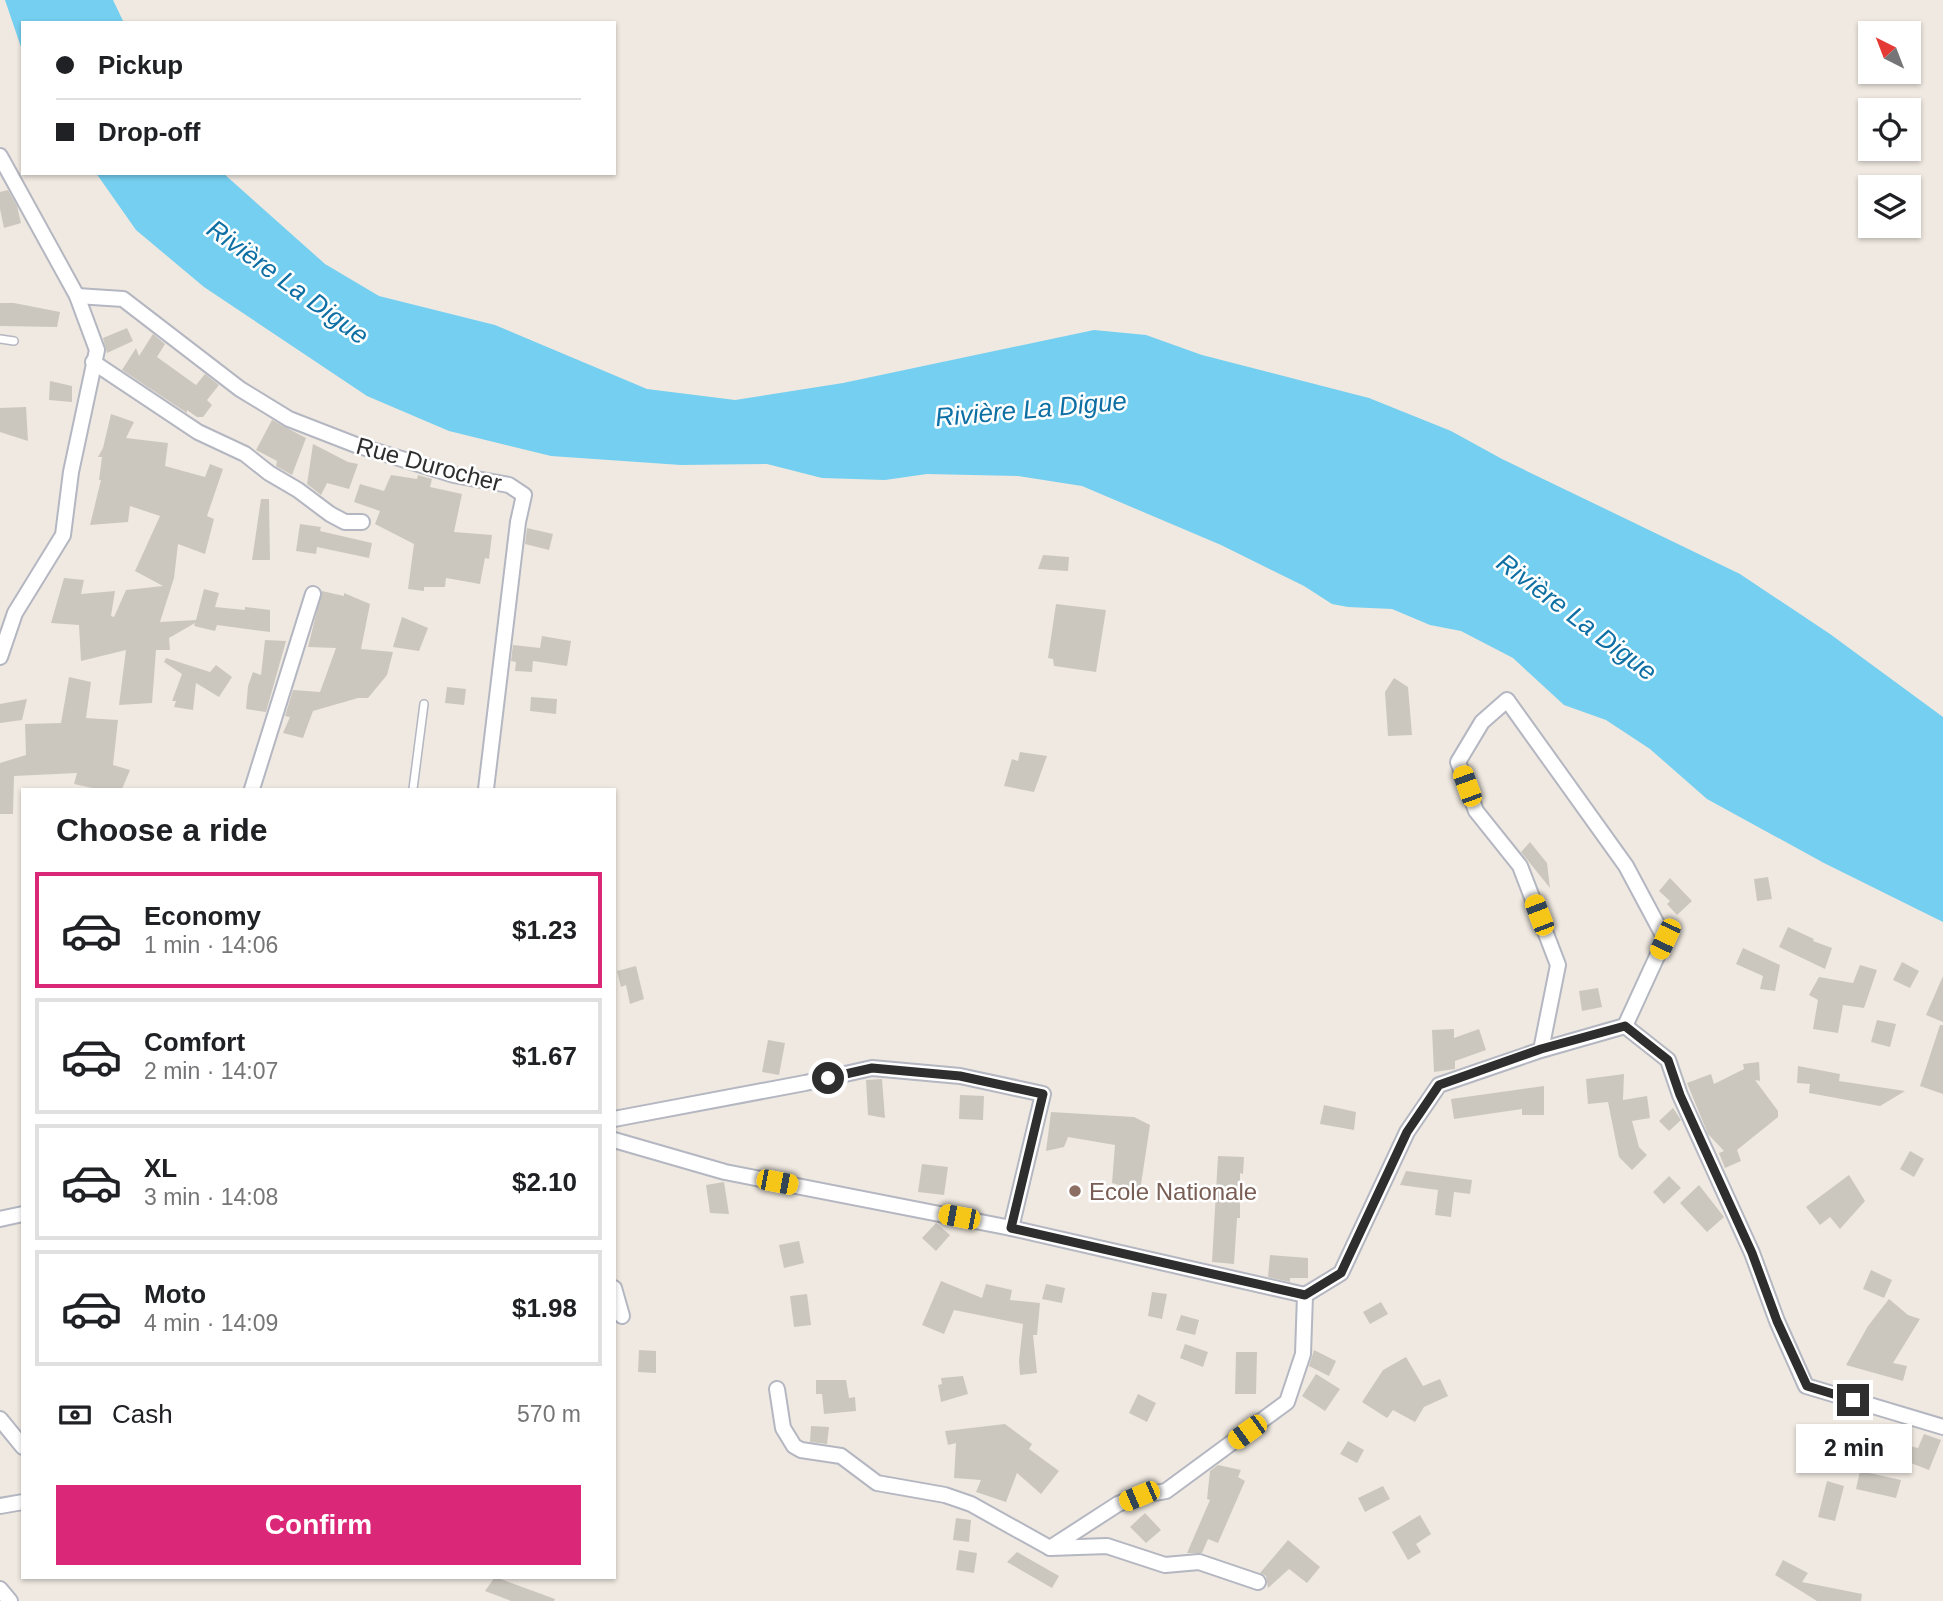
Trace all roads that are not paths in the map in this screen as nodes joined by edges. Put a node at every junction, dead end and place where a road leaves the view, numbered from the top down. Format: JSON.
{"nodes":[{"id":1,"x":0,"y":156,"type":"edge"},
{"id":2,"x":77,"y":296,"type":"junction"},
{"id":3,"x":0,"y":339,"type":"edge"},
{"id":4,"x":13,"y":341,"type":"dead end"},
{"id":5,"x":93,"y":362,"type":"junction"},
{"id":6,"x":362,"y":522,"type":"dead end"},
{"id":7,"x":313,"y":594,"type":"dead end"},
{"id":8,"x":0,"y":657,"type":"edge"},
{"id":9,"x":424,"y":704,"type":"dead end"},
{"id":10,"x":252,"y":788,"type":"edge"},
{"id":11,"x":412,"y":788,"type":"edge"},
{"id":12,"x":486,"y":788,"type":"edge"},
{"id":13,"x":1625,"y":1026,"type":"junction"},
{"id":14,"x":1541,"y":1049,"type":"junction"},
{"id":15,"x":616,"y":1119,"type":"edge"},
{"id":16,"x":616,"y":1141,"type":"edge"},
{"id":17,"x":21,"y":1214,"type":"edge"},
{"id":18,"x":0,"y":1219,"type":"edge"},
{"id":19,"x":1011,"y":1228,"type":"junction"},
{"id":20,"x":616,"y":1295,"type":"edge"},
{"id":21,"x":1305,"y":1295,"type":"junction"},
{"id":22,"x":622,"y":1316,"type":"dead end"},
{"id":23,"x":777,"y":1389,"type":"dead end"},
{"id":24,"x":0,"y":1419,"type":"edge"},
{"id":25,"x":1943,"y":1427,"type":"edge"},
{"id":26,"x":21,"y":1445,"type":"edge"},
{"id":27,"x":21,"y":1502,"type":"edge"},
{"id":28,"x":0,"y":1506,"type":"edge"},
{"id":29,"x":1050,"y":1548,"type":"junction"},
{"id":30,"x":1258,"y":1582,"type":"dead end"},
{"id":31,"x":0,"y":1589,"type":"edge"},
{"id":32,"x":10,"y":1601,"type":"edge"}],
"edges":[{"from":1,"to":2,"type":"street"},
{"from":2,"to":5,"type":"street"},
{"from":2,"to":12,"type":"street","name":"Rue Durocher"},
{"from":3,"to":4,"type":"lane"},
{"from":5,"to":6,"type":"street"},
{"from":5,"to":8,"type":"street"},
{"from":7,"to":10,"type":"street"},
{"from":9,"to":11,"type":"lane"},
{"from":13,"to":14,"type":"street"},
{"from":13,"to":14,"type":"street"},
{"from":13,"to":25,"type":"street"},
{"from":14,"to":21,"type":"street"},
{"from":15,"to":19,"type":"street"},
{"from":16,"to":19,"type":"street"},
{"from":17,"to":18,"type":"street"},
{"from":19,"to":21,"type":"street"},
{"from":20,"to":22,"type":"street"},
{"from":21,"to":29,"type":"street"},
{"from":23,"to":29,"type":"street"},
{"from":24,"to":26,"type":"street"},
{"from":27,"to":28,"type":"street"},
{"from":29,"to":30,"type":"street"},
{"from":31,"to":32,"type":"street"}]}
